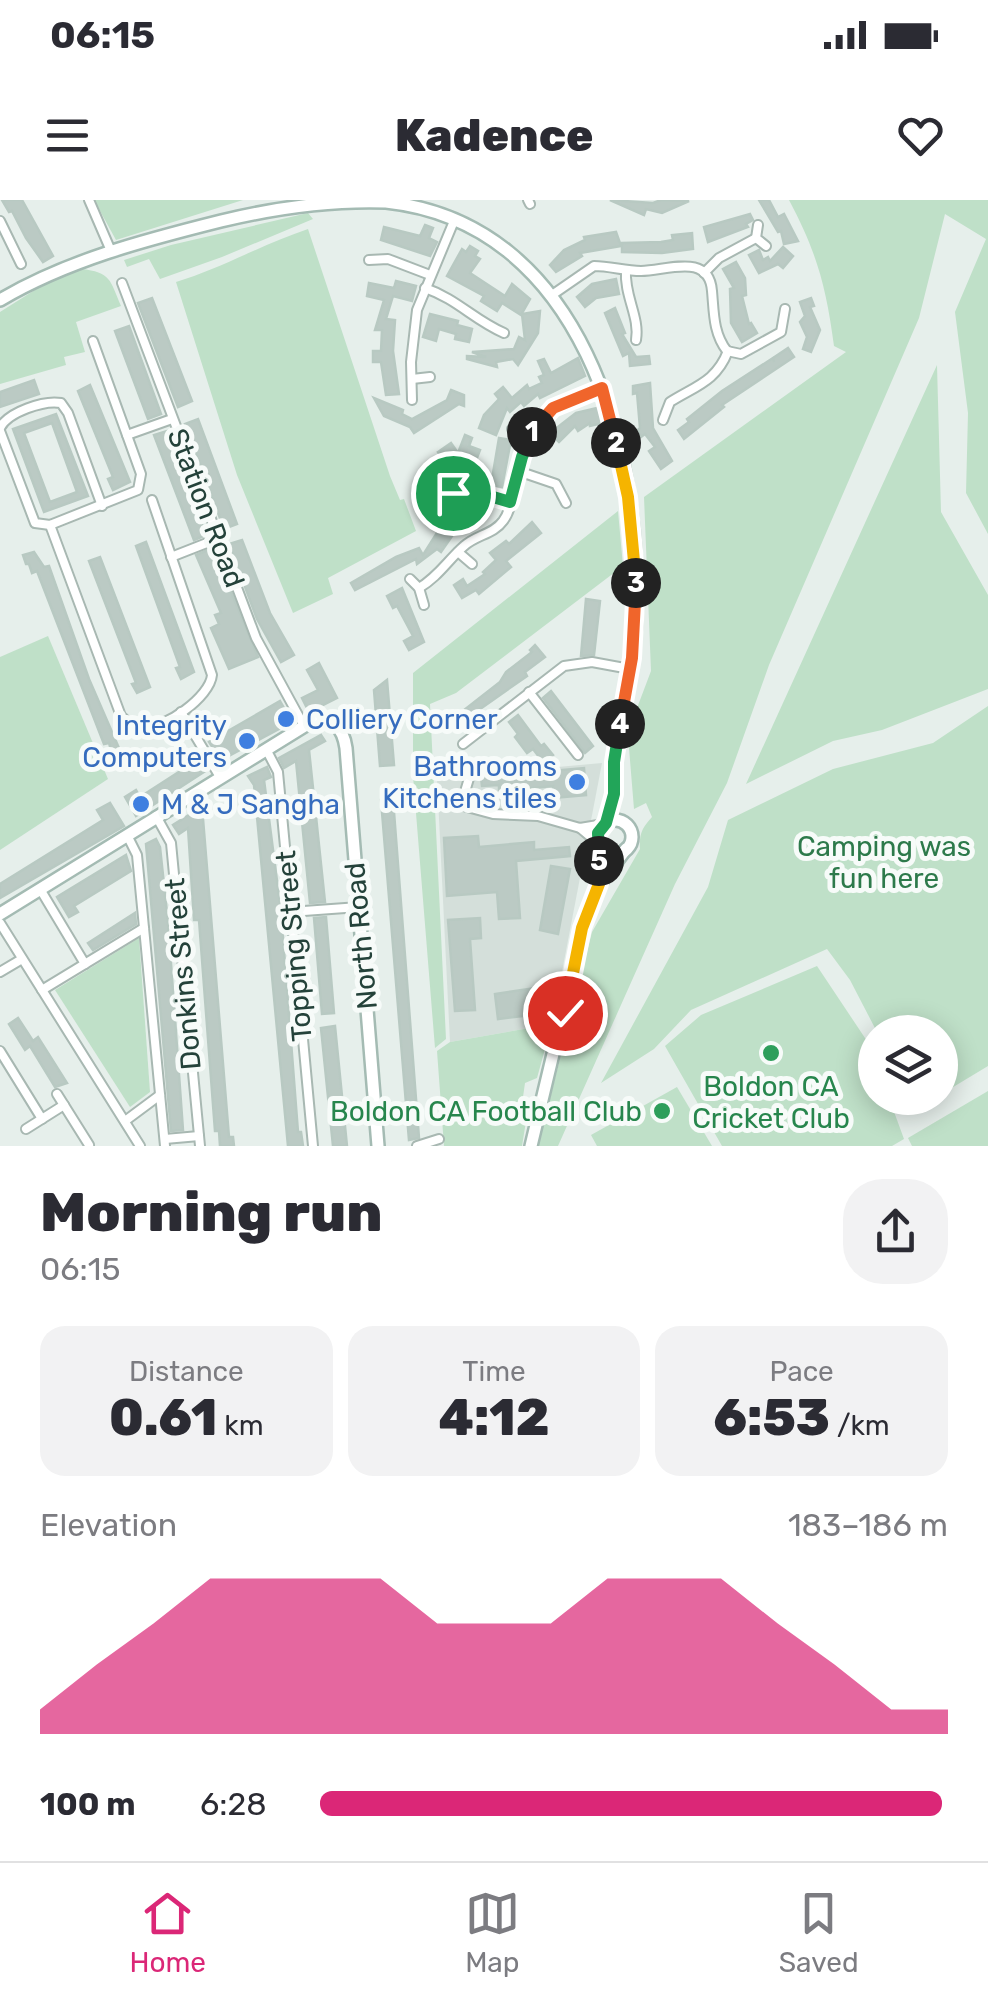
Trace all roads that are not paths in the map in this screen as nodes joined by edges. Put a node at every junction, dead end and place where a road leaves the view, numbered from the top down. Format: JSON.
{"nodes":[{"id":1,"x":89,"y":200,"type":"edge"},
{"id":2,"x":406,"y":202,"type":"edge"},
{"id":3,"x":0,"y":221,"type":"edge"},
{"id":4,"x":454,"y":221,"type":"junction"},
{"id":5,"x":758,"y":225,"type":"dead end"},
{"id":6,"x":756,"y":238,"type":"junction"},
{"id":7,"x":4,"y":242,"type":"edge"},
{"id":8,"x":766,"y":246,"type":"dead end"},
{"id":9,"x":111,"y":251,"type":"junction"},
{"id":10,"x":370,"y":260,"type":"dead end"},
{"id":11,"x":22,"y":264,"type":"dead end"},
{"id":12,"x":626,"y":270,"type":"junction"},
{"id":13,"x":704,"y":273,"type":"junction"},
{"id":14,"x":430,"y":276,"type":"junction"},
{"id":15,"x":122,"y":282,"type":"dead end"},
{"id":16,"x":425,"y":288,"type":"junction"},
{"id":17,"x":552,"y":295,"type":"junction"},
{"id":18,"x":0,"y":300,"type":"edge"},
{"id":19,"x":785,"y":308,"type":"dead end"},
{"id":20,"x":504,"y":332,"type":"dead end"},
{"id":21,"x":781,"y":332,"type":"junction"},
{"id":22,"x":636,"y":340,"type":"dead end"},
{"id":23,"x":790,"y":340,"type":"dead end"},
{"id":24,"x":93,"y":341,"type":"dead end"},
{"id":25,"x":728,"y":351,"type":"junction"},
{"id":26,"x":430,"y":377,"type":"dead end"},
{"id":27,"x":412,"y":379,"type":"junction"},
{"id":28,"x":602,"y":388,"type":"junction"},
{"id":29,"x":663,"y":392,"type":"dead end"},
{"id":30,"x":412,"y":400,"type":"dead end"},
{"id":31,"x":672,"y":400,"type":"junction"},
{"id":32,"x":172,"y":418,"type":"junction"},
{"id":33,"x":662,"y":420,"type":"dead end"},
{"id":34,"x":512,"y":429,"type":"dead end"},
{"id":35,"x":0,"y":430,"type":"edge"},
{"id":36,"x":127,"y":435,"type":"junction"},
{"id":37,"x":530,"y":437,"type":"junction"},
{"id":38,"x":448,"y":470,"type":"dead end"},
{"id":39,"x":518,"y":471,"type":"junction"},
{"id":40,"x":564,"y":476,"type":"dead end"},
{"id":41,"x":462,"y":481,"type":"junction"},
{"id":42,"x":557,"y":485,"type":"junction"},
{"id":43,"x":453,"y":493,"type":"dead end"},
{"id":44,"x":152,"y":500,"type":"dead end"},
{"id":45,"x":510,"y":502,"type":"junction"},
{"id":46,"x":566,"y":503,"type":"dead end"},
{"id":47,"x":102,"y":506,"type":"junction"},
{"id":48,"x":50,"y":525,"type":"junction"},
{"id":49,"x":217,"y":539,"type":"junction"},
{"id":50,"x":458,"y":552,"type":"junction"},
{"id":51,"x":171,"y":556,"type":"junction"},
{"id":52,"x":472,"y":564,"type":"dead end"},
{"id":53,"x":410,"y":579,"type":"dead end"},
{"id":54,"x":419,"y":588,"type":"junction"},
{"id":55,"x":424,"y":605,"type":"dead end"},
{"id":56,"x":630,"y":669,"type":"junction"},
{"id":57,"x":529,"y":692,"type":"junction"},
{"id":58,"x":181,"y":712,"type":"junction"},
{"id":59,"x":460,"y":716,"type":"dead end"},
{"id":60,"x":304,"y":727,"type":"junction"},
{"id":61,"x":475,"y":734,"type":"junction"},
{"id":62,"x":463,"y":744,"type":"dead end"},
{"id":63,"x":266,"y":749,"type":"junction"},
{"id":64,"x":578,"y":755,"type":"dead end"},
{"id":65,"x":470,"y":776,"type":"dead end"},
{"id":66,"x":220,"y":777,"type":"junction"},
{"id":67,"x":614,"y":794,"type":"junction"},
{"id":68,"x":445,"y":801,"type":"dead end"},
{"id":69,"x":461,"y":805,"type":"junction"},
{"id":70,"x":156,"y":816,"type":"junction"},
{"id":71,"x":624,"y":823,"type":"junction"},
{"id":72,"x":605,"y":824,"type":"junction"},
{"id":73,"x":580,"y":828,"type":"junction"},
{"id":74,"x":127,"y":834,"type":"junction"},
{"id":75,"x":600,"y":845,"type":"junction"},
{"id":76,"x":626,"y":849,"type":"junction"},
{"id":77,"x":599,"y":884,"type":"junction"},
{"id":78,"x":40,"y":889,"type":"junction"},
{"id":79,"x":359,"y":907,"type":"junction"},
{"id":80,"x":290,"y":912,"type":"junction"},
{"id":81,"x":0,"y":914,"type":"edge"},
{"id":82,"x":0,"y":923,"type":"edge"},
{"id":83,"x":144,"y":928,"type":"junction"},
{"id":84,"x":22,"y":959,"type":"junction"},
{"id":85,"x":85,"y":964,"type":"junction"},
{"id":86,"x":0,"y":972,"type":"edge"},
{"id":87,"x":42,"y":990,"type":"junction"},
{"id":88,"x":0,"y":1051,"type":"edge"},
{"id":89,"x":58,"y":1094,"type":"dead end"},
{"id":90,"x":160,"y":1094,"type":"junction"},
{"id":91,"x":64,"y":1105,"type":"junction"},
{"id":92,"x":42,"y":1119,"type":"junction"},
{"id":93,"x":125,"y":1122,"type":"junction"},
{"id":94,"x":26,"y":1129,"type":"dead end"},
{"id":95,"x":440,"y":1139,"type":"dead end"},
{"id":96,"x":199,"y":1141,"type":"edge"},
{"id":97,"x":165,"y":1143,"type":"edge"},
{"id":98,"x":89,"y":1144,"type":"edge"},
{"id":99,"x":140,"y":1146,"type":"edge"},
{"id":100,"x":314,"y":1146,"type":"edge"},
{"id":101,"x":378,"y":1146,"type":"edge"},
{"id":102,"x":417,"y":1146,"type":"edge"},
{"id":103,"x":531,"y":1146,"type":"edge"}],
"edges":[{"from":1,"to":9,"type":"street"},
{"from":2,"to":4,"type":"street"},
{"from":2,"to":9,"type":"street"},
{"from":3,"to":7,"type":"street"},
{"from":4,"to":14,"type":"street"},
{"from":4,"to":17,"type":"street"},
{"from":5,"to":6,"type":"street"},
{"from":6,"to":8,"type":"street"},
{"from":6,"to":13,"type":"street"},
{"from":7,"to":11,"type":"street"},
{"from":9,"to":18,"type":"street"},
{"from":10,"to":14,"type":"street"},
{"from":12,"to":13,"type":"street"},
{"from":12,"to":17,"type":"street"},
{"from":12,"to":22,"type":"street"},
{"from":13,"to":25,"type":"street"},
{"from":14,"to":16,"type":"street"},
{"from":15,"to":32,"type":"street","name":"Station Road"},
{"from":16,"to":20,"type":"street"},
{"from":16,"to":27,"type":"street"},
{"from":17,"to":28,"type":"street"},
{"from":19,"to":21,"type":"street"},
{"from":21,"to":23,"type":"street"},
{"from":21,"to":25,"type":"street"},
{"from":24,"to":36,"type":"street"},
{"from":25,"to":31,"type":"street"},
{"from":26,"to":27,"type":"street"},
{"from":27,"to":30,"type":"street"},
{"from":28,"to":37,"type":"street"},
{"from":28,"to":56,"type":"street"},
{"from":29,"to":31,"type":"street"},
{"from":31,"to":33,"type":"street"},
{"from":32,"to":36,"type":"street"},
{"from":32,"to":49,"type":"street","name":"Station Road"},
{"from":34,"to":37,"type":"street"},
{"from":35,"to":47,"type":"street"},
{"from":35,"to":48,"type":"street"},
{"from":36,"to":47,"type":"street"},
{"from":37,"to":39,"type":"street"},
{"from":38,"to":41,"type":"street"},
{"from":39,"to":42,"type":"street"},
{"from":39,"to":45,"type":"street"},
{"from":40,"to":42,"type":"street"},
{"from":41,"to":43,"type":"street"},
{"from":41,"to":45,"type":"street"},
{"from":42,"to":46,"type":"street"},
{"from":44,"to":51,"type":"street"},
{"from":45,"to":50,"type":"street"},
{"from":47,"to":48,"type":"street"},
{"from":48,"to":58,"type":"street"},
{"from":49,"to":51,"type":"street"},
{"from":49,"to":60,"type":"street","name":"Station Road"},
{"from":50,"to":52,"type":"street"},
{"from":50,"to":54,"type":"street"},
{"from":51,"to":58,"type":"street"},
{"from":53,"to":54,"type":"street"},
{"from":54,"to":55,"type":"street"},
{"from":56,"to":57,"type":"street"},
{"from":56,"to":67,"type":"street"},
{"from":57,"to":61,"type":"street"},
{"from":57,"to":64,"type":"street"},
{"from":58,"to":66,"type":"street"},
{"from":59,"to":61,"type":"street"},
{"from":60,"to":63,"type":"street"},
{"from":60,"to":79,"type":"street","name":"North Road"},
{"from":61,"to":62,"type":"street"},
{"from":63,"to":66,"type":"street"},
{"from":63,"to":80,"type":"street","name":"Topping Street"},
{"from":65,"to":69,"type":"street"},
{"from":66,"to":70,"type":"street"},
{"from":67,"to":71,"type":"street"},
{"from":67,"to":72,"type":"street"},
{"from":68,"to":69,"type":"street"},
{"from":69,"to":73,"type":"street"},
{"from":70,"to":74,"type":"street"},
{"from":70,"to":96,"type":"street","name":"Donkins Street"},
{"from":71,"to":72,"type":"street"},
{"from":71,"to":76,"type":"street"},
{"from":72,"to":73,"type":"street"},
{"from":72,"to":75,"type":"street"},
{"from":73,"to":75,"type":"street"},
{"from":74,"to":78,"type":"street"},
{"from":74,"to":83,"type":"street"},
{"from":75,"to":76,"type":"street"},
{"from":75,"to":77,"type":"street"},
{"from":76,"to":77,"type":"street"},
{"from":77,"to":103,"type":"street"},
{"from":78,"to":81,"type":"street"},
{"from":78,"to":85,"type":"street"},
{"from":79,"to":80,"type":"street"},
{"from":79,"to":101,"type":"street","name":"North Road"},
{"from":80,"to":100,"type":"street","name":"Topping Street"},
{"from":82,"to":84,"type":"street"},
{"from":83,"to":85,"type":"street"},
{"from":83,"to":90,"type":"street"},
{"from":84,"to":86,"type":"street"},
{"from":84,"to":87,"type":"street"},
{"from":85,"to":87,"type":"street"},
{"from":87,"to":93,"type":"street"},
{"from":88,"to":92,"type":"street"},
{"from":89,"to":91,"type":"street"},
{"from":90,"to":93,"type":"street"},
{"from":90,"to":97,"type":"street"},
{"from":91,"to":92,"type":"street"},
{"from":91,"to":98,"type":"street"},
{"from":92,"to":94,"type":"street"},
{"from":93,"to":99,"type":"street"},
{"from":95,"to":102,"type":"street"},
{"from":96,"to":97,"type":"street","name":"Donkins Street"}]}
